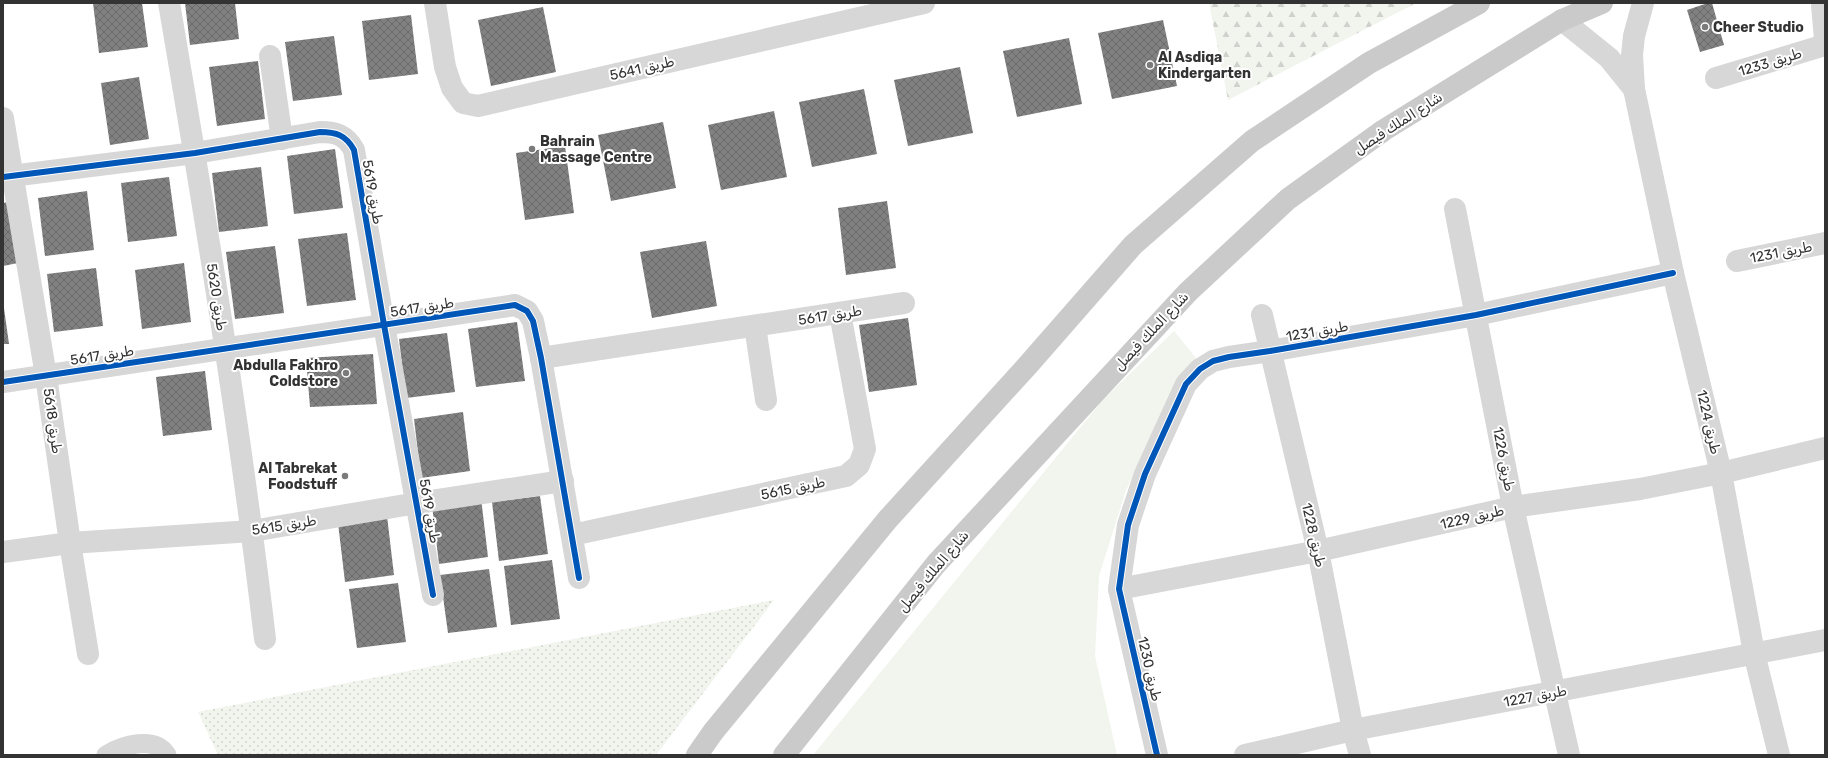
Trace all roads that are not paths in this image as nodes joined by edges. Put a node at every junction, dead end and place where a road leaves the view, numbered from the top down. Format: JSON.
{"nodes":[{"id":1,"x":169,"y":3,"type":"edge"},
{"id":2,"x":435,"y":3,"type":"edge"},
{"id":3,"x":924,"y":3,"type":"edge"},
{"id":4,"x":1479,"y":3,"type":"edge"},
{"id":5,"x":1602,"y":3,"type":"edge"},
{"id":6,"x":1643,"y":3,"type":"edge"},
{"id":7,"x":1822,"y":5,"type":"dead end"},
{"id":8,"x":1562,"y":20,"type":"junction"},
{"id":9,"x":1825,"y":39,"type":"edge"},
{"id":10,"x":1825,"y":45,"type":"edge"},
{"id":11,"x":270,"y":56,"type":"dead end"},
{"id":12,"x":1716,"y":78,"type":"dead end"},
{"id":13,"x":1634,"y":89,"type":"junction"},
{"id":14,"x":3,"y":118,"type":"edge"},
{"id":15,"x":282,"y":139,"type":"junction"},
{"id":16,"x":195,"y":153,"type":"junction"},
{"id":17,"x":8,"y":177,"type":"edge"},
{"id":18,"x":1455,"y":209,"type":"dead end"},
{"id":19,"x":1825,"y":243,"type":"edge"},
{"id":20,"x":1737,"y":261,"type":"dead end"},
{"id":21,"x":1673,"y":274,"type":"junction"},
{"id":22,"x":904,"y":303,"type":"dead end"},
{"id":23,"x":840,"y":313,"type":"junction"},
{"id":24,"x":1262,"y":315,"type":"dead end"},
{"id":25,"x":1476,"y":315,"type":"junction"},
{"id":26,"x":384,"y":325,"type":"junction"},
{"id":27,"x":755,"y":326,"type":"junction"},
{"id":28,"x":225,"y":348,"type":"junction"},
{"id":29,"x":1270,"y":352,"type":"junction"},
{"id":30,"x":541,"y":358,"type":"junction"},
{"id":31,"x":46,"y":376,"type":"junction"},
{"id":32,"x":3,"y":382,"type":"edge"},
{"id":33,"x":766,"y":400,"type":"dead end"},
{"id":34,"x":1825,"y":448,"type":"edge"},
{"id":35,"x":1721,"y":473,"type":"junction"},
{"id":36,"x":563,"y":481,"type":"junction"},
{"id":37,"x":416,"y":503,"type":"junction"},
{"id":38,"x":1514,"y":507,"type":"junction"},
{"id":39,"x":252,"y":531,"type":"junction"},
{"id":40,"x":572,"y":536,"type":"junction"},
{"id":41,"x":70,"y":544,"type":"junction"},
{"id":42,"x":1318,"y":551,"type":"junction"},
{"id":43,"x":3,"y":552,"type":"edge"},
{"id":44,"x":579,"y":578,"type":"dead end"},
{"id":45,"x":1119,"y":589,"type":"junction"},
{"id":46,"x":433,"y":595,"type":"dead end"},
{"id":47,"x":265,"y":639,"type":"dead end"},
{"id":48,"x":1825,"y":640,"type":"edge"},
{"id":49,"x":1754,"y":653,"type":"junction"},
{"id":50,"x":88,"y":654,"type":"dead end"},
{"id":51,"x":1556,"y":692,"type":"junction"},
{"id":52,"x":1353,"y":730,"type":"junction"},
{"id":53,"x":106,"y":755,"type":"edge"},
{"id":54,"x":167,"y":755,"type":"edge"},
{"id":55,"x":697,"y":755,"type":"edge"},
{"id":56,"x":784,"y":755,"type":"edge"},
{"id":57,"x":1157,"y":755,"type":"edge"},
{"id":58,"x":1245,"y":755,"type":"edge"},
{"id":59,"x":1360,"y":755,"type":"edge"},
{"id":60,"x":1569,"y":755,"type":"edge"},
{"id":61,"x":1779,"y":755,"type":"edge"}],
"edges":[{"from":1,"to":16,"type":"street","name":"طريق 5620"},
{"from":2,"to":3,"type":"street","name":"طريق 5641"},
{"from":4,"to":55,"type":"main road"},
{"from":5,"to":8,"type":"main road","name":"شارع الملك فيصل"},
{"from":6,"to":13,"type":"street","name":"طريق 1224"},
{"from":7,"to":9,"type":"street"},
{"from":8,"to":13,"type":"street","name":"طريق 1224"},
{"from":8,"to":56,"type":"main road","name":"شارع الملك فيصل"},
{"from":10,"to":12,"type":"street","name":"طريق 1233"},
{"from":11,"to":15,"type":"street"},
{"from":13,"to":21,"type":"street","name":"طريق 1224"},
{"from":14,"to":17,"type":"street","name":"طريق 5618"},
{"from":15,"to":16,"type":"street","name":"طريق 5619"},
{"from":15,"to":26,"type":"street","name":"طريق 5619"},
{"from":16,"to":17,"type":"street","name":"طريق 5619"},
{"from":16,"to":28,"type":"street","name":"طريق 5620"},
{"from":17,"to":31,"type":"street","name":"طريق 5618"},
{"from":18,"to":25,"type":"street","name":"طريق 1226"},
{"from":19,"to":20,"type":"street","name":"طريق 1231"},
{"from":21,"to":25,"type":"street","name":"طريق 1231"},
{"from":21,"to":35,"type":"street","name":"طريق 1224"},
{"from":22,"to":23,"type":"street","name":"طريق 5617"},
{"from":23,"to":27,"type":"street","name":"طريق 5617"},
{"from":23,"to":40,"type":"street","name":"طريق 5615"},
{"from":24,"to":29,"type":"street","name":"طريق 1228"},
{"from":25,"to":29,"type":"street","name":"طريق 1231"},
{"from":25,"to":38,"type":"street","name":"طريق 1226"},
{"from":26,"to":28,"type":"street","name":"طريق 5617"},
{"from":26,"to":30,"type":"street","name":"طريق 5617"},
{"from":26,"to":37,"type":"street","name":"طريق 5619"},
{"from":27,"to":30,"type":"street","name":"طريق 5617"},
{"from":27,"to":33,"type":"street"},
{"from":28,"to":31,"type":"street","name":"طريق 5617"},
{"from":28,"to":39,"type":"street","name":"طريق 5620"},
{"from":29,"to":42,"type":"street","name":"طريق 1228"},
{"from":29,"to":45,"type":"street","name":"طريق 1231"},
{"from":30,"to":36,"type":"street","name":"طريق 5617"},
{"from":31,"to":32,"type":"street","name":"طريق 5617"},
{"from":31,"to":41,"type":"street","name":"طريق 5618"},
{"from":34,"to":35,"type":"street","name":"طريق 1229"},
{"from":35,"to":38,"type":"street","name":"طريق 1229"},
{"from":35,"to":49,"type":"street","name":"طريق 1224"},
{"from":36,"to":37,"type":"street","name":"طريق 5615"},
{"from":36,"to":40,"type":"street","name":"طريق 5617"},
{"from":37,"to":39,"type":"street","name":"طريق 5615"},
{"from":37,"to":46,"type":"street","name":"طريق 5619"},
{"from":38,"to":42,"type":"street","name":"طريق 1229"},
{"from":38,"to":51,"type":"street","name":"طريق 1226"},
{"from":39,"to":41,"type":"street","name":"طريق 5615"},
{"from":39,"to":47,"type":"street","name":"طريق 5620"},
{"from":40,"to":44,"type":"street","name":"طريق 5617"},
{"from":41,"to":43,"type":"street","name":"طريق 5615"},
{"from":41,"to":50,"type":"street","name":"طريق 5618"},
{"from":42,"to":45,"type":"street","name":"طريق 1229"},
{"from":42,"to":52,"type":"street","name":"طريق 1228"},
{"from":45,"to":57,"type":"street","name":"طريق 1230"},
{"from":48,"to":49,"type":"street","name":"طريق 1227"},
{"from":49,"to":51,"type":"street","name":"طريق 1227"},
{"from":49,"to":61,"type":"street","name":"طريق 1224"},
{"from":51,"to":52,"type":"street","name":"طريق 1227"},
{"from":51,"to":60,"type":"street","name":"طريق 1226"},
{"from":52,"to":58,"type":"street","name":"طريق 1227"},
{"from":52,"to":59,"type":"street","name":"طريق 1228"},
{"from":53,"to":54,"type":"lane"}]}
